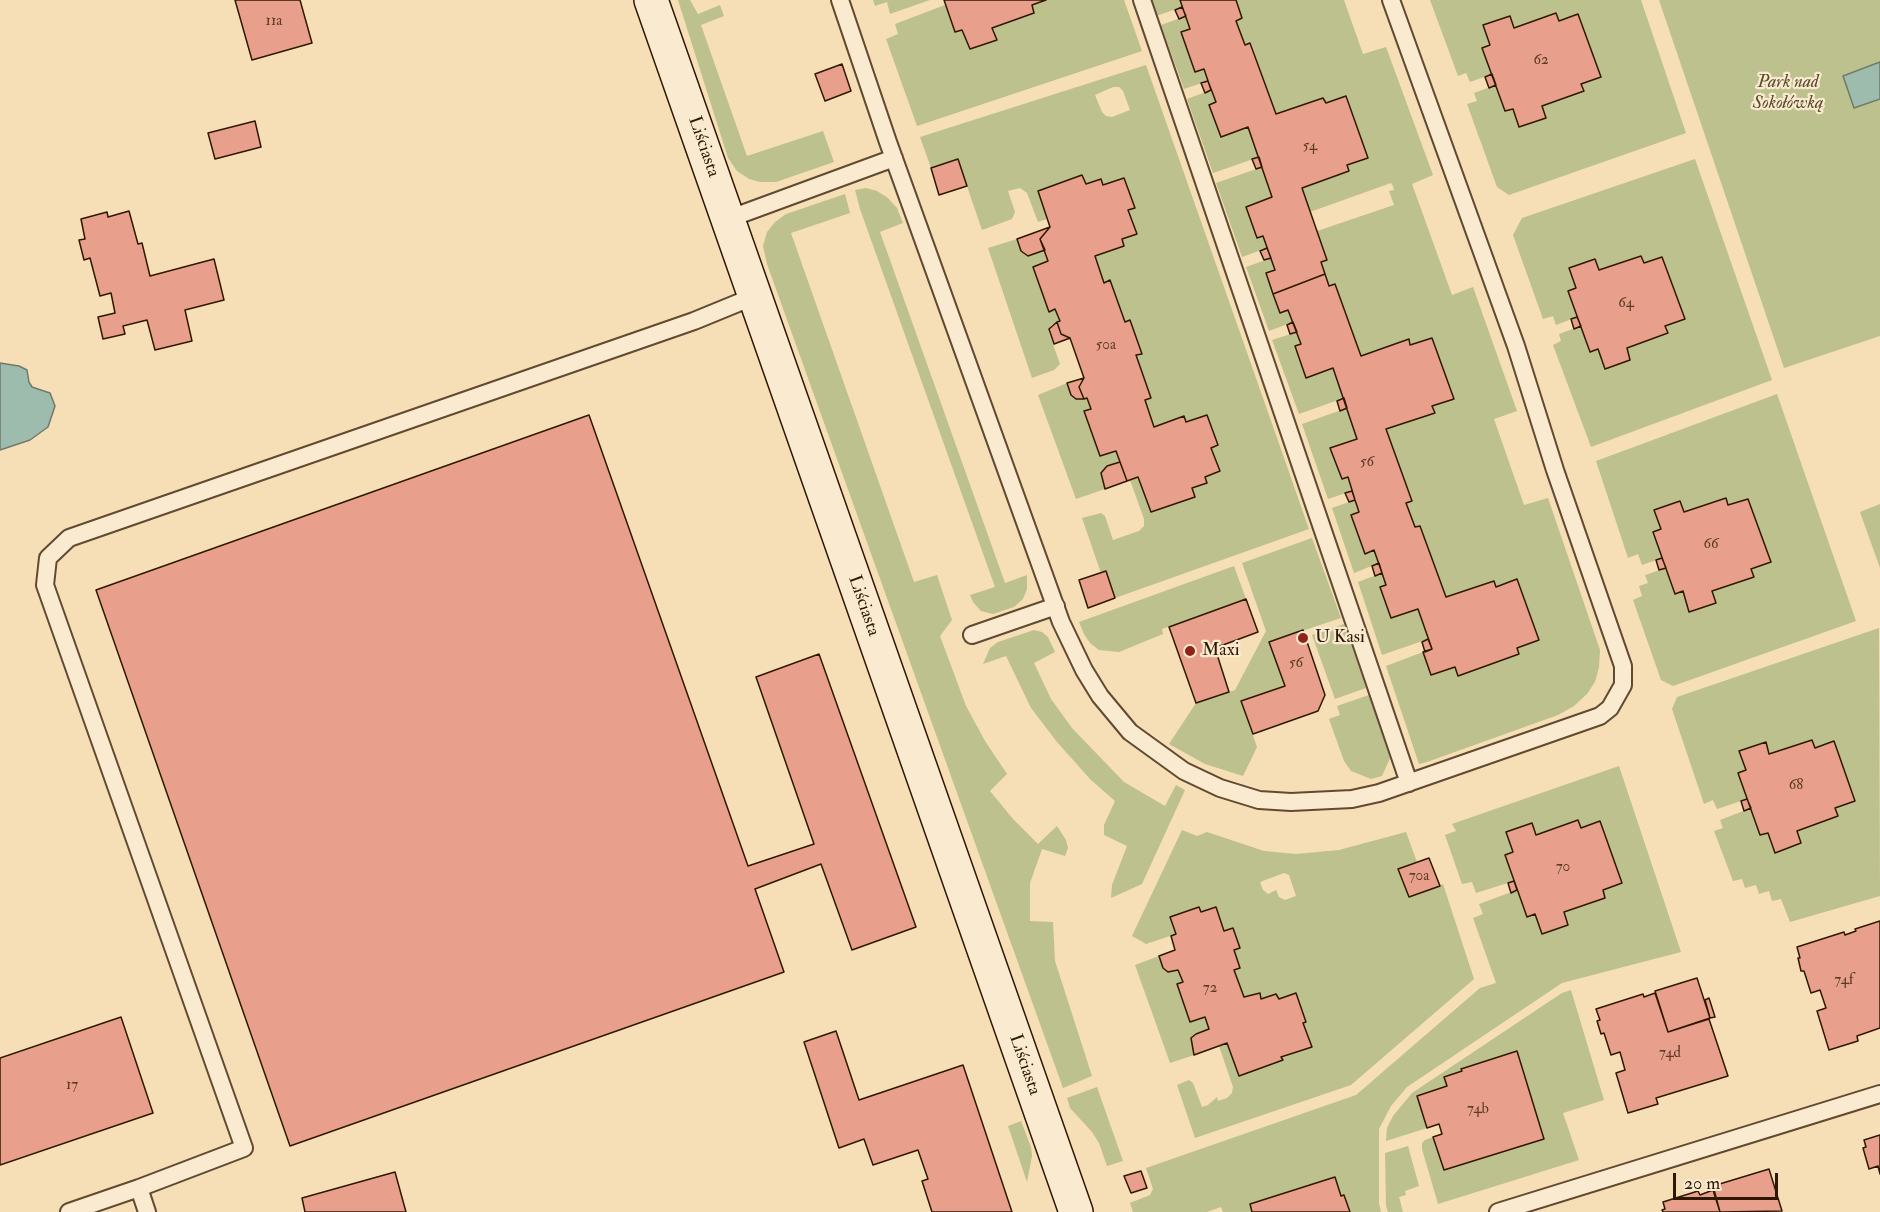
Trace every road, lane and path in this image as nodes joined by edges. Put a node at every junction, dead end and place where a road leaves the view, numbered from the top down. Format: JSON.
{"nodes":[{"id":1,"x":651,"y":0,"type":"edge"},
{"id":2,"x":840,"y":0,"type":"edge"},
{"id":3,"x":1142,"y":0,"type":"edge"},
{"id":4,"x":1391,"y":0,"type":"edge"},
{"id":5,"x":894,"y":158,"type":"junction"},
{"id":6,"x":728,"y":219,"type":"junction"},
{"id":7,"x":755,"y":296,"type":"junction"},
{"id":8,"x":1056,"y":606,"type":"junction"},
{"id":9,"x":972,"y":635,"type":"dead end"},
{"id":10,"x":1409,"y":783,"type":"junction"},
{"id":11,"x":1880,"y":1094,"type":"edge"},
{"id":12,"x":139,"y":1188,"type":"junction"},
{"id":13,"x":69,"y":1212,"type":"edge"},
{"id":14,"x":147,"y":1212,"type":"edge"},
{"id":15,"x":1076,"y":1212,"type":"edge"},
{"id":16,"x":1498,"y":1212,"type":"edge"}],
"edges":[{"from":1,"to":6,"type":"street","name":"Liściasta"},
{"from":2,"to":5,"type":"lane"},
{"from":3,"to":10,"type":"lane"},
{"from":4,"to":10,"type":"lane"},
{"from":5,"to":6,"type":"lane"},
{"from":5,"to":8,"type":"lane"},
{"from":6,"to":7,"type":"street","name":"Liściasta"},
{"from":7,"to":12,"type":"lane"},
{"from":7,"to":15,"type":"street","name":"Liściasta"},
{"from":8,"to":9,"type":"lane"},
{"from":8,"to":10,"type":"lane"},
{"from":11,"to":16,"type":"lane"},
{"from":12,"to":13,"type":"lane"},
{"from":12,"to":14,"type":"lane"}]}
